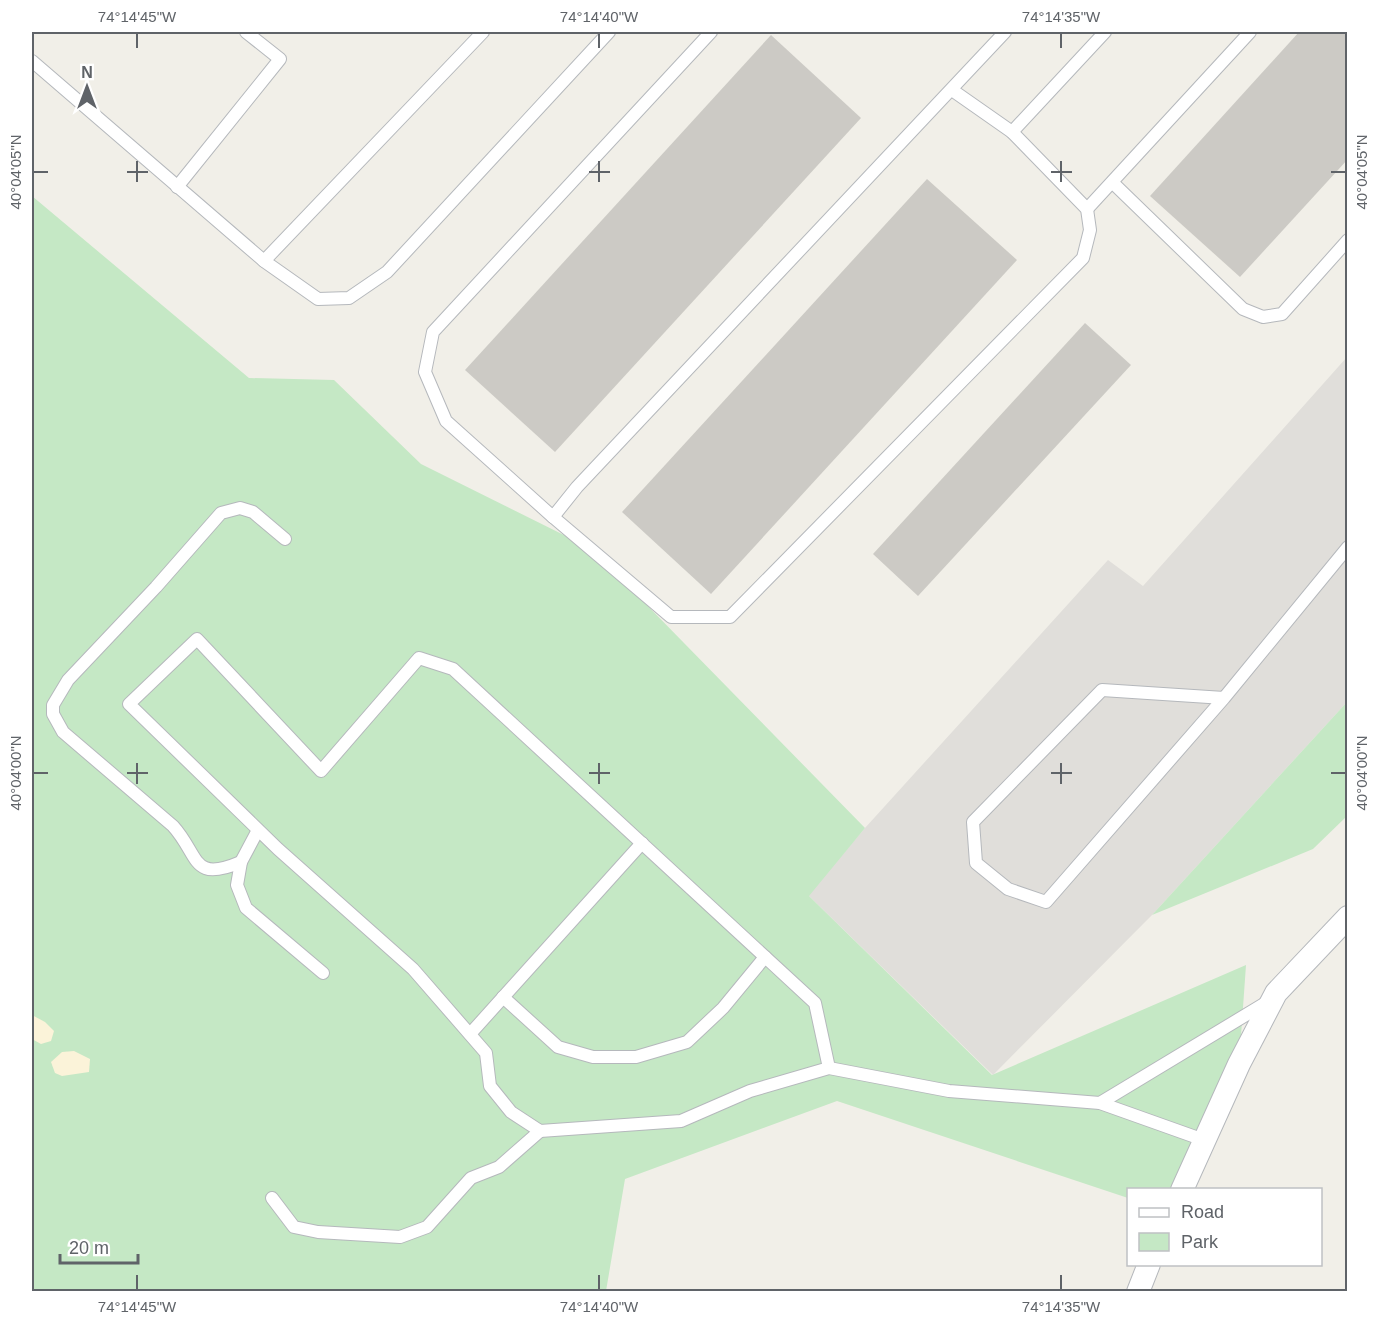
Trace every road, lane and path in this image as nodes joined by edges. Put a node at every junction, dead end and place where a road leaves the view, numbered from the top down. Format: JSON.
{"nodes":[{"id":1,"x":246,"y":32,"type":"edge"},
{"id":2,"x":483,"y":32,"type":"edge"},
{"id":3,"x":609,"y":32,"type":"edge"},
{"id":4,"x":711,"y":32,"type":"edge"},
{"id":5,"x":1005,"y":32,"type":"edge"},
{"id":6,"x":1105,"y":32,"type":"edge"},
{"id":7,"x":1250,"y":32,"type":"edge"},
{"id":8,"x":32,"y":61,"type":"edge"},
{"id":9,"x":952,"y":90,"type":"junction"},
{"id":10,"x":1012,"y":132,"type":"junction"},
{"id":11,"x":1113,"y":183,"type":"junction"},
{"id":12,"x":177,"y":187,"type":"junction"},
{"id":13,"x":1087,"y":210,"type":"junction"},
{"id":14,"x":1347,"y":240,"type":"edge"},
{"id":15,"x":264,"y":261,"type":"junction"},
{"id":16,"x":553,"y":516,"type":"junction"},
{"id":17,"x":285,"y":539,"type":"dead end"},
{"id":18,"x":1347,"y":547,"type":"edge"},
{"id":19,"x":1224,"y":698,"type":"junction"},
{"id":20,"x":258,"y":830,"type":"junction"},
{"id":21,"x":642,"y":843,"type":"junction"},
{"id":22,"x":241,"y":862,"type":"junction"},
{"id":23,"x":1347,"y":917,"type":"edge"},
{"id":24,"x":765,"y":957,"type":"junction"},
{"id":25,"x":322,"y":973,"type":"dead end"},
{"id":26,"x":503,"y":997,"type":"junction"},
{"id":27,"x":1273,"y":998,"type":"junction"},
{"id":28,"x":470,"y":1034,"type":"junction"},
{"id":29,"x":829,"y":1068,"type":"junction"},
{"id":30,"x":1100,"y":1103,"type":"junction"},
{"id":31,"x":540,"y":1131,"type":"junction"},
{"id":32,"x":1204,"y":1140,"type":"junction"},
{"id":33,"x":1183,"y":1188,"type":"edge"},
{"id":34,"x":272,"y":1198,"type":"dead end"},
{"id":35,"x":1148,"y":1266,"type":"edge"},
{"id":36,"x":1138,"y":1292,"type":"edge"}],
"edges":[{"from":1,"to":12,"type":"lane"},
{"from":2,"to":15,"type":"lane"},
{"from":3,"to":15,"type":"lane"},
{"from":4,"to":16,"type":"lane"},
{"from":5,"to":9,"type":"lane"},
{"from":6,"to":10,"type":"lane"},
{"from":7,"to":11,"type":"lane"},
{"from":8,"to":12,"type":"lane"},
{"from":9,"to":10,"type":"lane"},
{"from":9,"to":16,"type":"lane"},
{"from":10,"to":13,"type":"lane"},
{"from":11,"to":13,"type":"lane"},
{"from":11,"to":14,"type":"lane"},
{"from":12,"to":15,"type":"lane"},
{"from":13,"to":16,"type":"lane"},
{"from":17,"to":22,"type":"lane"},
{"from":18,"to":19,"type":"lane"},
{"from":19,"to":19,"type":"lane"},
{"from":20,"to":21,"type":"lane"},
{"from":20,"to":22,"type":"lane"},
{"from":20,"to":28,"type":"lane"},
{"from":21,"to":24,"type":"lane"},
{"from":21,"to":26,"type":"lane"},
{"from":22,"to":25,"type":"lane"},
{"from":23,"to":27,"type":"street"},
{"from":24,"to":26,"type":"lane"},
{"from":24,"to":29,"type":"lane"},
{"from":26,"to":28,"type":"lane"},
{"from":27,"to":30,"type":"lane"},
{"from":27,"to":32,"type":"street"},
{"from":28,"to":31,"type":"lane"},
{"from":29,"to":30,"type":"lane"},
{"from":29,"to":31,"type":"lane"},
{"from":30,"to":32,"type":"lane"},
{"from":31,"to":34,"type":"lane"},
{"from":32,"to":33,"type":"street"},
{"from":35,"to":36,"type":"street"}]}
